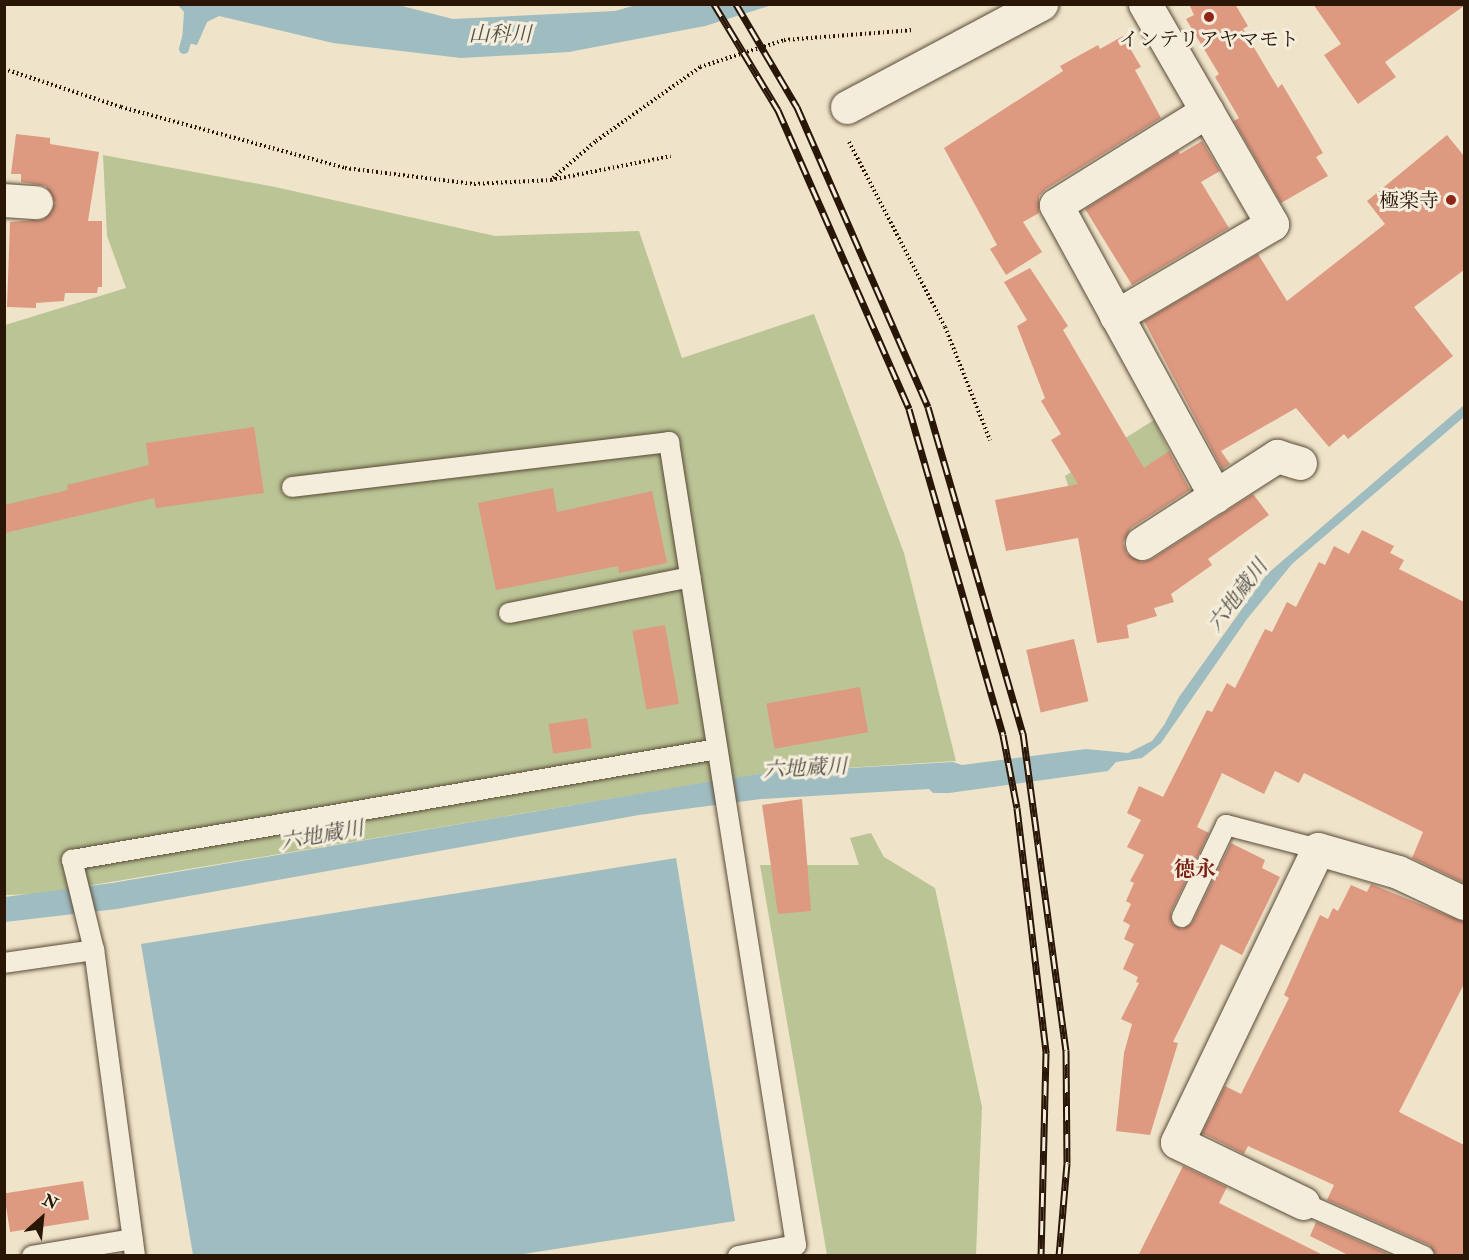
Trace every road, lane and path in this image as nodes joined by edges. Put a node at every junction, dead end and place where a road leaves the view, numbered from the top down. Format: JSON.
{"nodes":[{"id":1,"x":1041,"y":4,"type":"edge"},
{"id":2,"x":1145,"y":4,"type":"edge"},
{"id":3,"x":887,"y":31,"type":"dead end"},
{"id":4,"x":4,"y":69,"type":"edge"},
{"id":5,"x":847,"y":107,"type":"joint"},
{"id":6,"x":1207,"y":111,"type":"junction"},
{"id":7,"x":671,"y":156,"type":"dead end"},
{"id":8,"x":551,"y":180,"type":"junction"},
{"id":9,"x":1116,"y":316,"type":"junction"},
{"id":10,"x":990,"y":440,"type":"dead end"},
{"id":11,"x":1300,"y":463,"type":"dead end"},
{"id":12,"x":292,"y":487,"type":"dead end"},
{"id":13,"x":1215,"y":496,"type":"junction"},
{"id":14,"x":1142,"y":543,"type":"dead end"},
{"id":15,"x":690,"y":577,"type":"junction"},
{"id":16,"x":509,"y":613,"type":"dead end"},
{"id":17,"x":717,"y":749,"type":"junction"},
{"id":18,"x":1318,"y":849,"type":"junction"},
{"id":19,"x":1464,"y":903,"type":"edge"},
{"id":20,"x":1182,"y":917,"type":"dead end"},
{"id":21,"x":94,"y":950,"type":"junction"},
{"id":22,"x":4,"y":963,"type":"edge"},
{"id":23,"x":1303,"y":1203,"type":"joint"},
{"id":24,"x":134,"y":1247,"type":"edge"},
{"id":25,"x":798,"y":1250,"type":"edge"},
{"id":26,"x":32,"y":1256,"type":"edge"},
{"id":27,"x":738,"y":1256,"type":"edge"},
{"id":28,"x":1424,"y":1256,"type":"edge"}],
"edges":[{"from":1,"to":5,"type":"street"},
{"from":2,"to":6,"type":"street"},
{"from":3,"to":8,"type":"path"},
{"from":4,"to":8,"type":"path"},
{"from":5,"to":10,"type":"path"},
{"from":6,"to":9,"type":"street"},
{"from":6,"to":9,"type":"street"},
{"from":7,"to":8,"type":"path"},
{"from":9,"to":13,"type":"street"},
{"from":11,"to":13,"type":"street"},
{"from":12,"to":15,"type":"lane"},
{"from":13,"to":14,"type":"street"},
{"from":15,"to":16,"type":"lane"},
{"from":15,"to":17,"type":"lane"},
{"from":17,"to":21,"type":"lane"},
{"from":17,"to":25,"type":"lane"},
{"from":18,"to":19,"type":"street"},
{"from":18,"to":20,"type":"lane"},
{"from":18,"to":23,"type":"street"},
{"from":21,"to":22,"type":"lane"},
{"from":21,"to":24,"type":"lane"},
{"from":23,"to":28,"type":"lane"},
{"from":24,"to":26,"type":"lane"},
{"from":25,"to":27,"type":"lane"}]}
